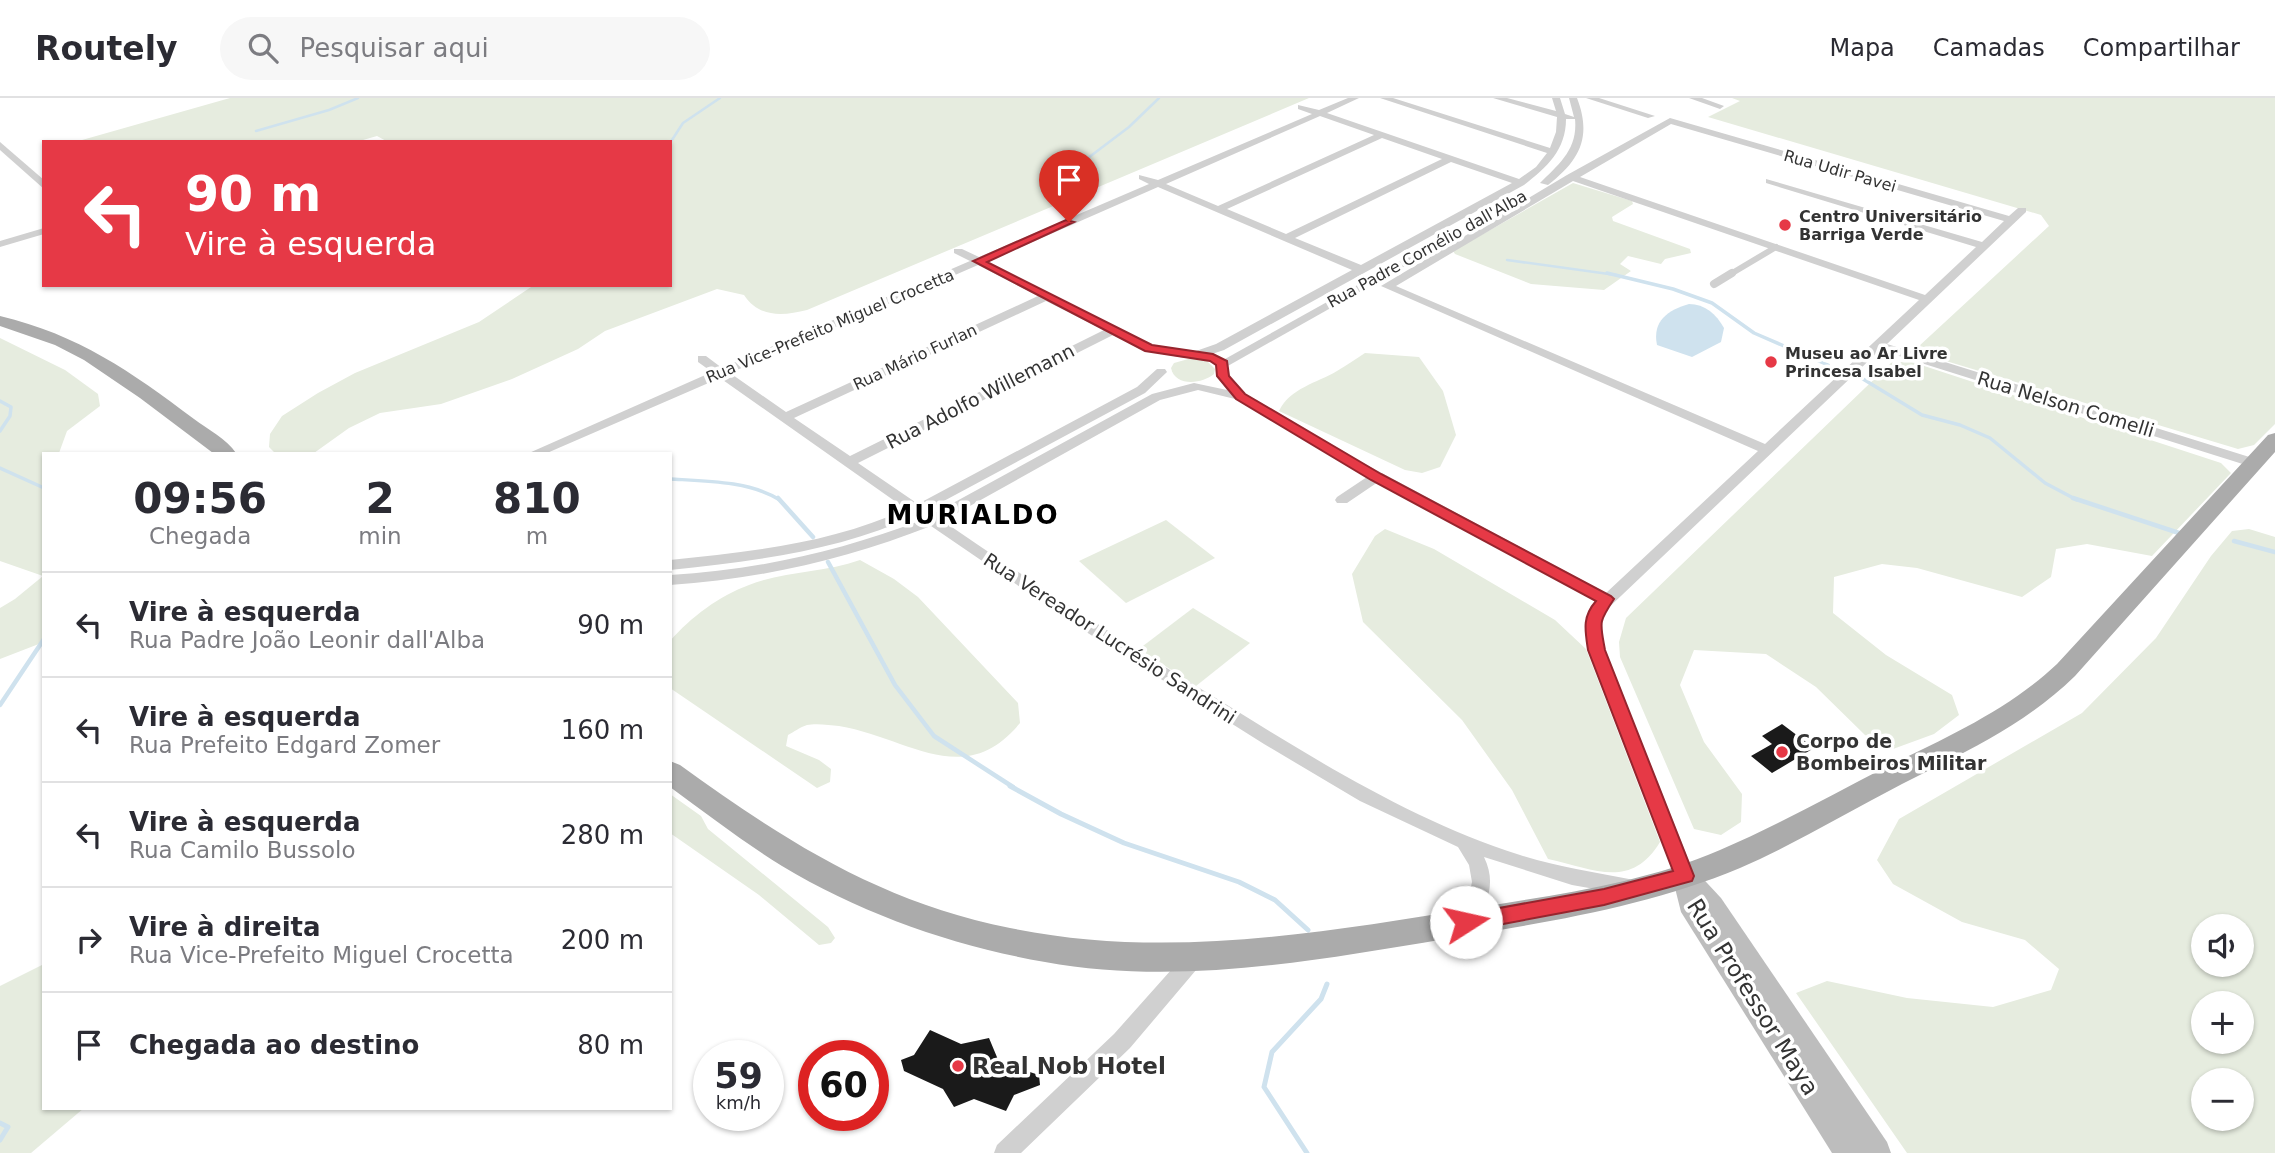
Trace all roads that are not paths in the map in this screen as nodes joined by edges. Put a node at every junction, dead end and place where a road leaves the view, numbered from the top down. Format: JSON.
{"nodes":[{"id":1,"x":1355,"y":98,"type":"edge"},
{"id":2,"x":1384,"y":98,"type":"edge"},
{"id":3,"x":1497,"y":98,"type":"edge"},
{"id":4,"x":1556,"y":98,"type":"edge"},
{"id":5,"x":1573,"y":98,"type":"edge"},
{"id":6,"x":1590,"y":98,"type":"edge"},
{"id":7,"x":1693,"y":98,"type":"edge"},
{"id":8,"x":1720,"y":106,"type":"dead end"},
{"id":9,"x":1301,"y":107,"type":"dead end"},
{"id":10,"x":1320,"y":114,"type":"junction"},
{"id":11,"x":1651,"y":116,"type":"dead end"},
{"id":12,"x":1563,"y":118,"type":"junction"},
{"id":13,"x":1581,"y":119,"type":"junction"},
{"id":14,"x":1382,"y":135,"type":"junction"},
{"id":15,"x":0,"y":145,"type":"edge"},
{"id":16,"x":1554,"y":152,"type":"junction"},
{"id":17,"x":1450,"y":159,"type":"junction"},
{"id":18,"x":1142,"y":177,"type":"dead end"},
{"id":19,"x":1570,"y":177,"type":"junction"},
{"id":20,"x":1769,"y":181,"type":"dead end"},
{"id":21,"x":1158,"y":183,"type":"junction"},
{"id":22,"x":1521,"y":183,"type":"junction"},
{"id":23,"x":42,"y":184,"type":"edge"},
{"id":24,"x":1219,"y":209,"type":"junction"},
{"id":25,"x":42,"y":232,"type":"edge"},
{"id":26,"x":1287,"y":238,"type":"junction"},
{"id":27,"x":0,"y":244,"type":"edge"},
{"id":28,"x":1983,"y":246,"type":"junction"},
{"id":29,"x":1776,"y":247,"type":"junction"},
{"id":30,"x":958,"y":251,"type":"dead end"},
{"id":31,"x":978,"y":261,"type":"junction"},
{"id":32,"x":1362,"y":270,"type":"junction"},
{"id":33,"x":1714,"y":284,"type":"dead end"},
{"id":34,"x":1045,"y":297,"type":"junction"},
{"id":35,"x":1927,"y":299,"type":"junction"},
{"id":36,"x":0,"y":321,"type":"edge"},
{"id":37,"x":1111,"y":331,"type":"junction"},
{"id":38,"x":1877,"y":345,"type":"junction"},
{"id":39,"x":1149,"y":348,"type":"junction"},
{"id":40,"x":1185,"y":354,"type":"junction"},
{"id":41,"x":1200,"y":354,"type":"junction"},
{"id":42,"x":702,"y":359,"type":"dead end"},
{"id":43,"x":1161,"y":370,"type":"junction"},
{"id":44,"x":1223,"y":370,"type":"junction"},
{"id":45,"x":722,"y":373,"type":"junction"},
{"id":46,"x":1198,"y":387,"type":"junction"},
{"id":47,"x":1240,"y":397,"type":"junction"},
{"id":48,"x":785,"y":417,"type":"junction"},
{"id":49,"x":2275,"y":439,"type":"edge"},
{"id":50,"x":1765,"y":449,"type":"junction"},
{"id":51,"x":225,"y":452,"type":"edge"},
{"id":52,"x":538,"y":452,"type":"edge"},
{"id":53,"x":849,"y":462,"type":"junction"},
{"id":54,"x":2254,"y":463,"type":"junction"},
{"id":55,"x":1376,"y":477,"type":"junction"},
{"id":56,"x":1342,"y":500,"type":"dead end"},
{"id":57,"x":919,"y":511,"type":"junction"},
{"id":58,"x":932,"y":521,"type":"junction"},
{"id":59,"x":672,"y":565,"type":"edge"},
{"id":60,"x":672,"y":580,"type":"edge"},
{"id":61,"x":1606,"y":599,"type":"junction"},
{"id":62,"x":672,"y":773,"type":"edge"},
{"id":63,"x":1465,"y":843,"type":"junction"},
{"id":64,"x":1685,"y":876,"type":"junction"},
{"id":65,"x":1640,"y":888,"type":"junction"},
{"id":66,"x":1466,"y":922,"type":"junction"},
{"id":67,"x":1195,"y":957,"type":"junction"},
{"id":68,"x":1005,"y":1153,"type":"edge"},
{"id":69,"x":1850,"y":1153,"type":"edge"},
{"id":70,"x":1876,"y":1153,"type":"edge"}],
"edges":[{"from":1,"to":10,"type":"street","name":"Rua Vice-Prefeito Miguel Crocetta"},
{"from":2,"to":16,"type":"street"},
{"from":3,"to":12,"type":"street"},
{"from":4,"to":12,"type":"street"},
{"from":5,"to":13,"type":"street"},
{"from":6,"to":11,"type":"street"},
{"from":7,"to":8,"type":"street"},
{"from":9,"to":10,"type":"street"},
{"from":10,"to":14,"type":"street"},
{"from":10,"to":21,"type":"street","name":"Rua Vice-Prefeito Miguel Crocetta"},
{"from":12,"to":13,"type":"street"},
{"from":12,"to":16,"type":"street","name":"Rua Padre Cornélio dall'Alba"},
{"from":13,"to":44,"type":"street","name":"Rua Padre Cornélio dall'Alba"},
{"from":14,"to":17,"type":"street"},
{"from":14,"to":24,"type":"street"},
{"from":15,"to":23,"type":"street"},
{"from":16,"to":22,"type":"street","name":"Rua Padre Cornélio dall'Alba"},
{"from":17,"to":22,"type":"street"},
{"from":17,"to":26,"type":"street"},
{"from":18,"to":21,"type":"street"},
{"from":19,"to":28,"type":"street","name":"Rua Udir Pavei"},
{"from":19,"to":29,"type":"street"},
{"from":19,"to":50,"type":"street"},
{"from":20,"to":28,"type":"street"},
{"from":21,"to":24,"type":"street"},
{"from":21,"to":31,"type":"street","name":"Rua Vice-Prefeito Miguel Crocetta"},
{"from":22,"to":32,"type":"street","name":"Rua Padre Cornélio dall'Alba"},
{"from":24,"to":26,"type":"street"},
{"from":25,"to":27,"type":"street"},
{"from":26,"to":32,"type":"street"},
{"from":28,"to":35,"type":"street"},
{"from":29,"to":33,"type":"street"},
{"from":29,"to":35,"type":"street"},
{"from":30,"to":31,"type":"street"},
{"from":31,"to":34,"type":"street"},
{"from":31,"to":45,"type":"street","name":"Rua Vice-Prefeito Miguel Crocetta"},
{"from":32,"to":41,"type":"street","name":"Rua Padre Cornélio dall'Alba"},
{"from":34,"to":37,"type":"street"},
{"from":34,"to":48,"type":"street","name":"Rua Mário Furlan"},
{"from":35,"to":38,"type":"street"},
{"from":36,"to":51,"type":"main road"},
{"from":37,"to":39,"type":"street"},
{"from":37,"to":53,"type":"street","name":"Rua Adolfo Willemann"},
{"from":38,"to":50,"type":"street"},
{"from":38,"to":54,"type":"street","name":"Rua Nelson Comelli"},
{"from":39,"to":40,"type":"street"},
{"from":39,"to":43,"type":"street"},
{"from":40,"to":41,"type":"street"},
{"from":40,"to":43,"type":"street"},
{"from":41,"to":44,"type":"street"},
{"from":42,"to":45,"type":"street","name":"Rua Vereador Lucrésio Sandrini"},
{"from":43,"to":46,"type":"street"},
{"from":43,"to":57,"type":"street"},
{"from":44,"to":46,"type":"street","name":"Rua Padre Cornélio dall'Alba"},
{"from":44,"to":47,"type":"street"},
{"from":45,"to":48,"type":"street","name":"Rua Vereador Lucrésio Sandrini"},
{"from":45,"to":52,"type":"street","name":"Rua Vice-Prefeito Miguel Crocetta"},
{"from":46,"to":47,"type":"street"},
{"from":46,"to":58,"type":"street"},
{"from":47,"to":55,"type":"street"},
{"from":48,"to":53,"type":"street","name":"Rua Vereador Lucrésio Sandrini"},
{"from":49,"to":54,"type":"main road"},
{"from":50,"to":61,"type":"street"},
{"from":53,"to":57,"type":"street","name":"Rua Vereador Lucrésio Sandrini"},
{"from":54,"to":64,"type":"main road"},
{"from":55,"to":56,"type":"street"},
{"from":55,"to":61,"type":"street"},
{"from":57,"to":58,"type":"street","name":"Rua Vereador Lucrésio Sandrini"},
{"from":57,"to":59,"type":"street"},
{"from":58,"to":60,"type":"street"},
{"from":58,"to":63,"type":"street","name":"Rua Vereador Lucrésio Sandrini"},
{"from":61,"to":64,"type":"street"},
{"from":62,"to":67,"type":"main road"},
{"from":63,"to":65,"type":"street","name":"Rua Vereador Lucrésio Sandrini"},
{"from":63,"to":66,"type":"street"},
{"from":64,"to":65,"type":"main road"},
{"from":64,"to":69,"type":"main road","name":"Rua Professor Maya"},
{"from":64,"to":70,"type":"main road","name":"Rua Professor Maya"},
{"from":65,"to":66,"type":"main road"},
{"from":66,"to":67,"type":"main road"},
{"from":67,"to":68,"type":"street"}]}
